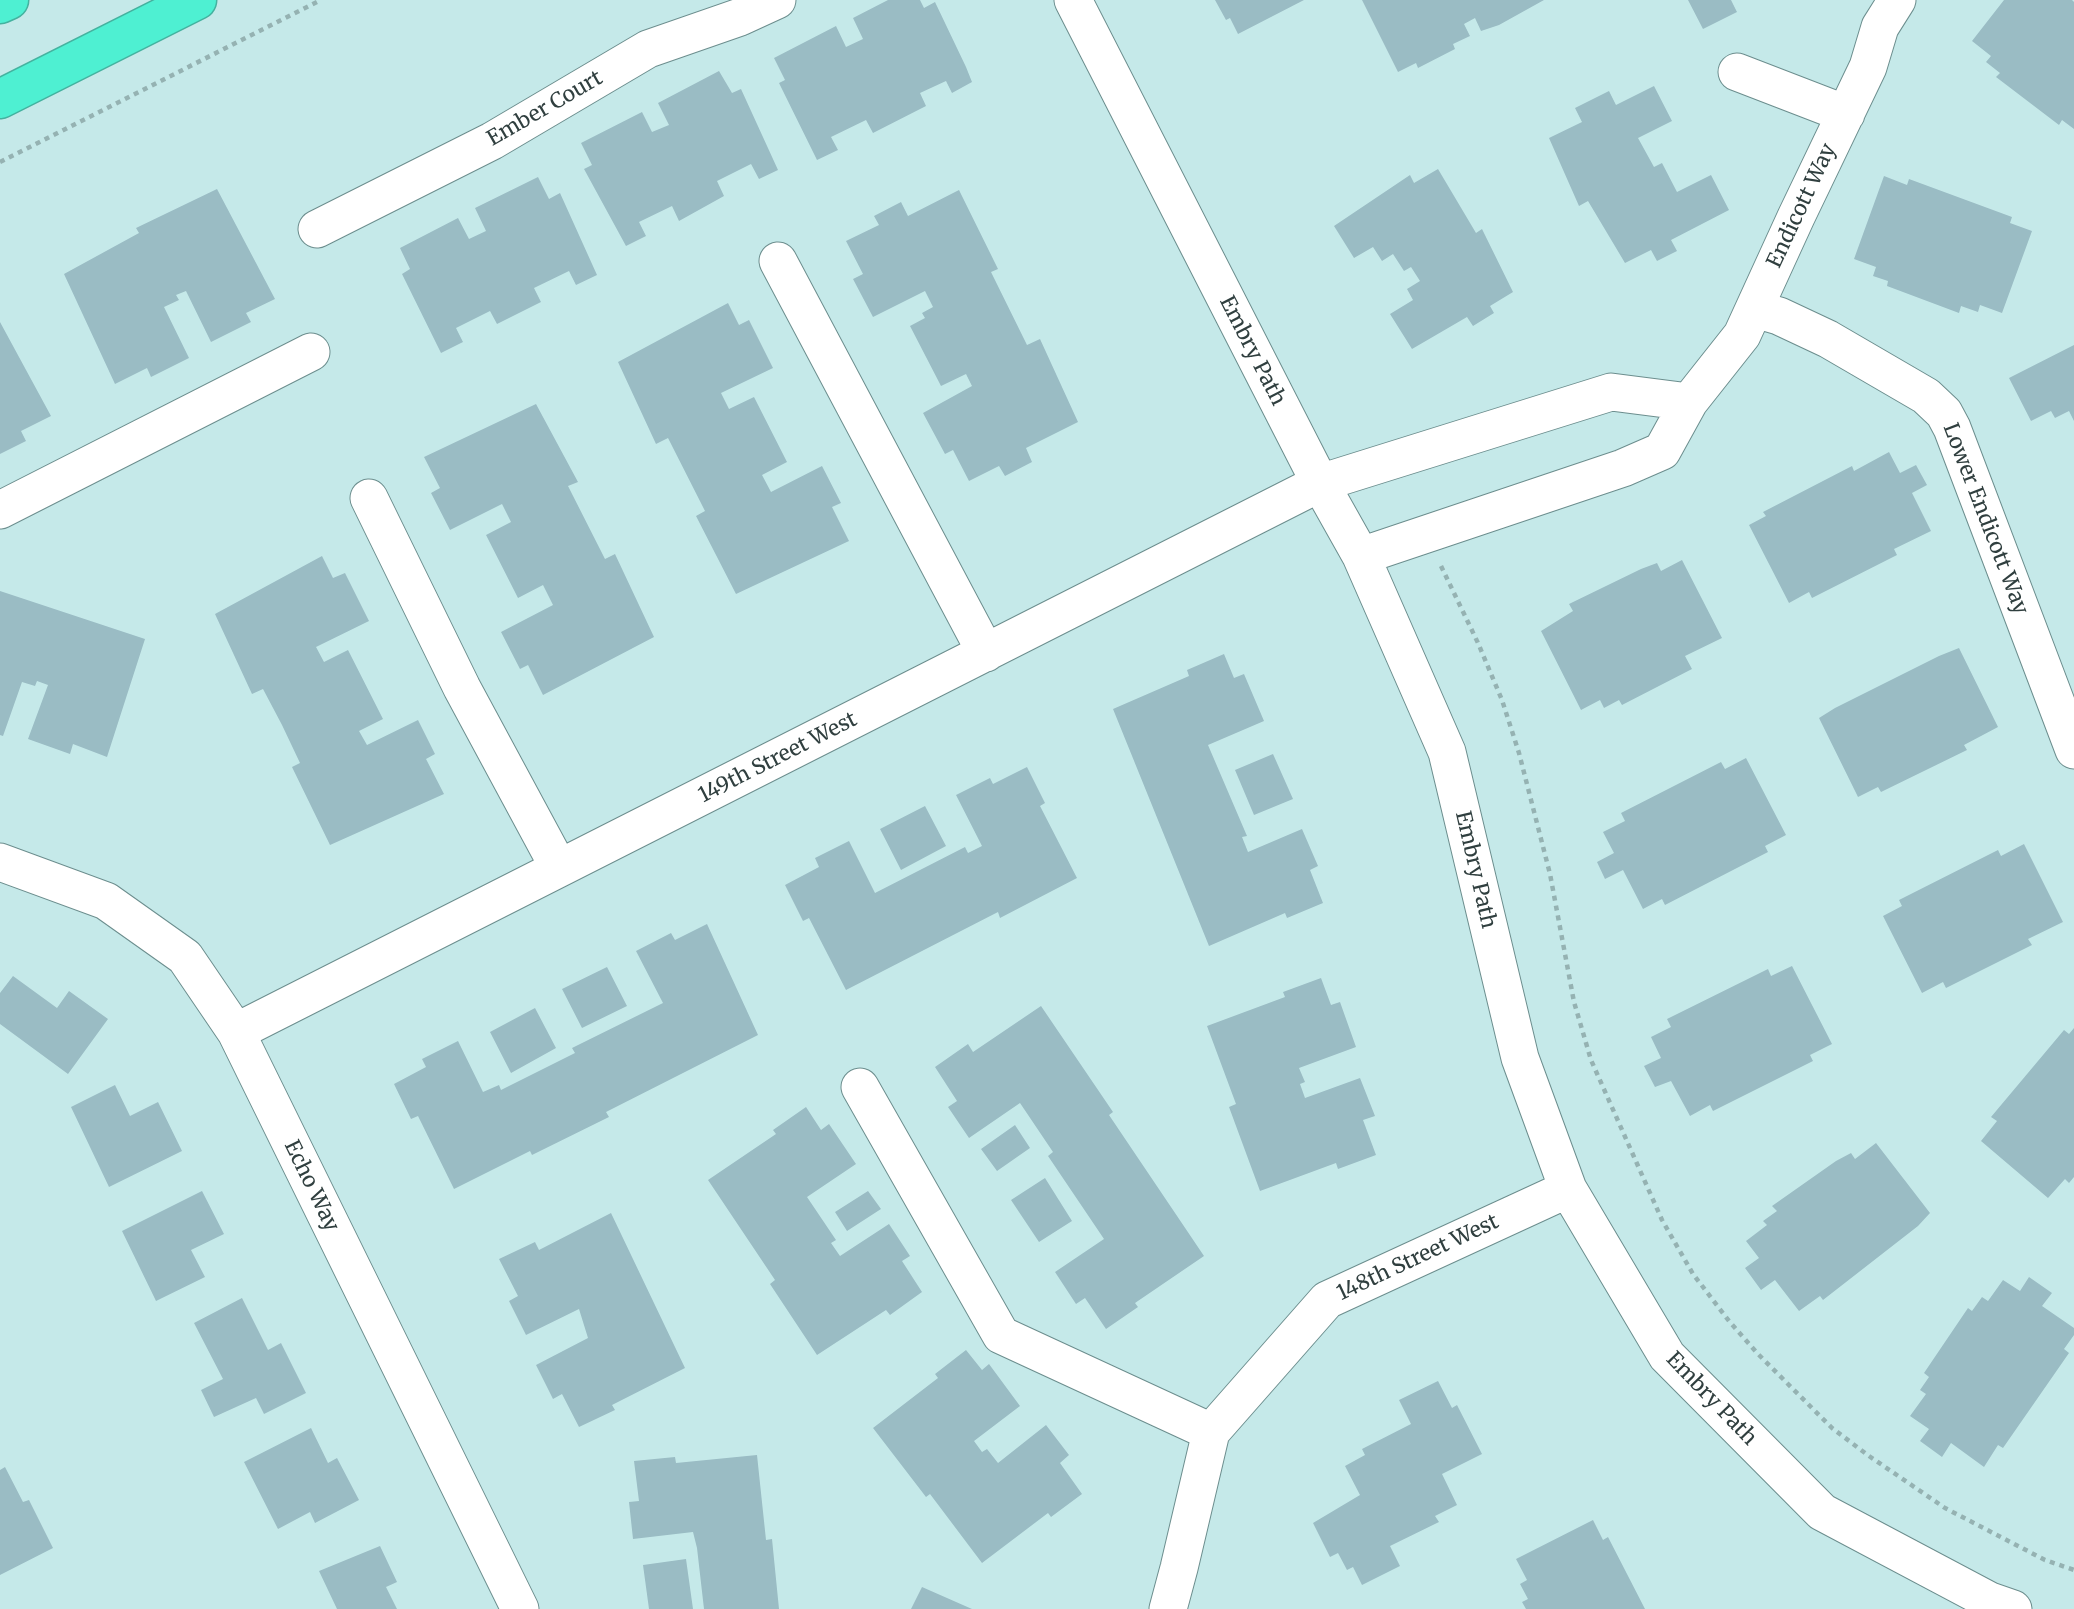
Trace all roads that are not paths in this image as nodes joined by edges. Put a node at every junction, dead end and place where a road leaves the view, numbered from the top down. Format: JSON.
{"nodes":[{"id":1,"x":9,"y":0,"type":"edge"},
{"id":2,"x":197,"y":0,"type":"edge"},
{"id":3,"x":777,"y":0,"type":"edge"},
{"id":4,"x":1073,"y":0,"type":"edge"},
{"id":5,"x":1897,"y":0,"type":"edge"},
{"id":6,"x":0,"y":5,"type":"edge"},
{"id":7,"x":1737,"y":72,"type":"dead end"},
{"id":8,"x":0,"y":99,"type":"edge"},
{"id":9,"x":1846,"y":114,"type":"junction"},
{"id":10,"x":317,"y":229,"type":"dead end"},
{"id":11,"x":778,"y":261,"type":"dead end"},
{"id":12,"x":1755,"y":309,"type":"junction"},
{"id":13,"x":312,"y":352,"type":"dead end"},
{"id":14,"x":1689,"y":402,"type":"junction"},
{"id":15,"x":1320,"y":483,"type":"junction"},
{"id":16,"x":369,"y":498,"type":"dead end"},
{"id":17,"x":0,"y":510,"type":"edge"},
{"id":18,"x":1361,"y":556,"type":"junction"},
{"id":19,"x":986,"y":653,"type":"junction"},
{"id":20,"x":2074,"y":750,"type":"edge"},
{"id":21,"x":0,"y":862,"type":"edge"},
{"id":22,"x":559,"y":868,"type":"junction"},
{"id":23,"x":236,"y":1032,"type":"junction"},
{"id":24,"x":860,"y":1087,"type":"dead end"},
{"id":25,"x":1568,"y":1189,"type":"junction"},
{"id":26,"x":1211,"y":1432,"type":"junction"},
{"id":27,"x":520,"y":1609,"type":"edge"},
{"id":28,"x":1168,"y":1609,"type":"edge"},
{"id":29,"x":2013,"y":1609,"type":"edge"}],
"edges":[{"from":1,"to":6,"type":"highway"},
{"from":2,"to":8,"type":"highway"},
{"from":3,"to":10,"type":"street","name":"Ember Court"},
{"from":4,"to":15,"type":"street","name":"Embry Path"},
{"from":5,"to":9,"type":"street","name":"Endicott Way"},
{"from":7,"to":9,"type":"street"},
{"from":9,"to":12,"type":"street","name":"Endicott Way"},
{"from":11,"to":19,"type":"street"},
{"from":12,"to":14,"type":"street","name":"Endicott Way"},
{"from":12,"to":20,"type":"street","name":"Lower Endicott Way"},
{"from":13,"to":17,"type":"street"},
{"from":14,"to":15,"type":"street"},
{"from":14,"to":18,"type":"street","name":"Endicott Way"},
{"from":15,"to":18,"type":"street","name":"Embry Path"},
{"from":15,"to":19,"type":"street","name":"149th Street West"},
{"from":16,"to":22,"type":"street"},
{"from":18,"to":25,"type":"street","name":"Embry Path"},
{"from":19,"to":22,"type":"street","name":"149th Street West"},
{"from":21,"to":23,"type":"street","name":"Echo Way"},
{"from":22,"to":23,"type":"street","name":"149th Street West"},
{"from":23,"to":27,"type":"street","name":"Echo Way"},
{"from":24,"to":26,"type":"street"},
{"from":25,"to":26,"type":"street","name":"148th Street West"},
{"from":25,"to":29,"type":"street","name":"Embry Path"},
{"from":26,"to":28,"type":"street","name":"148th Street West"}]}
